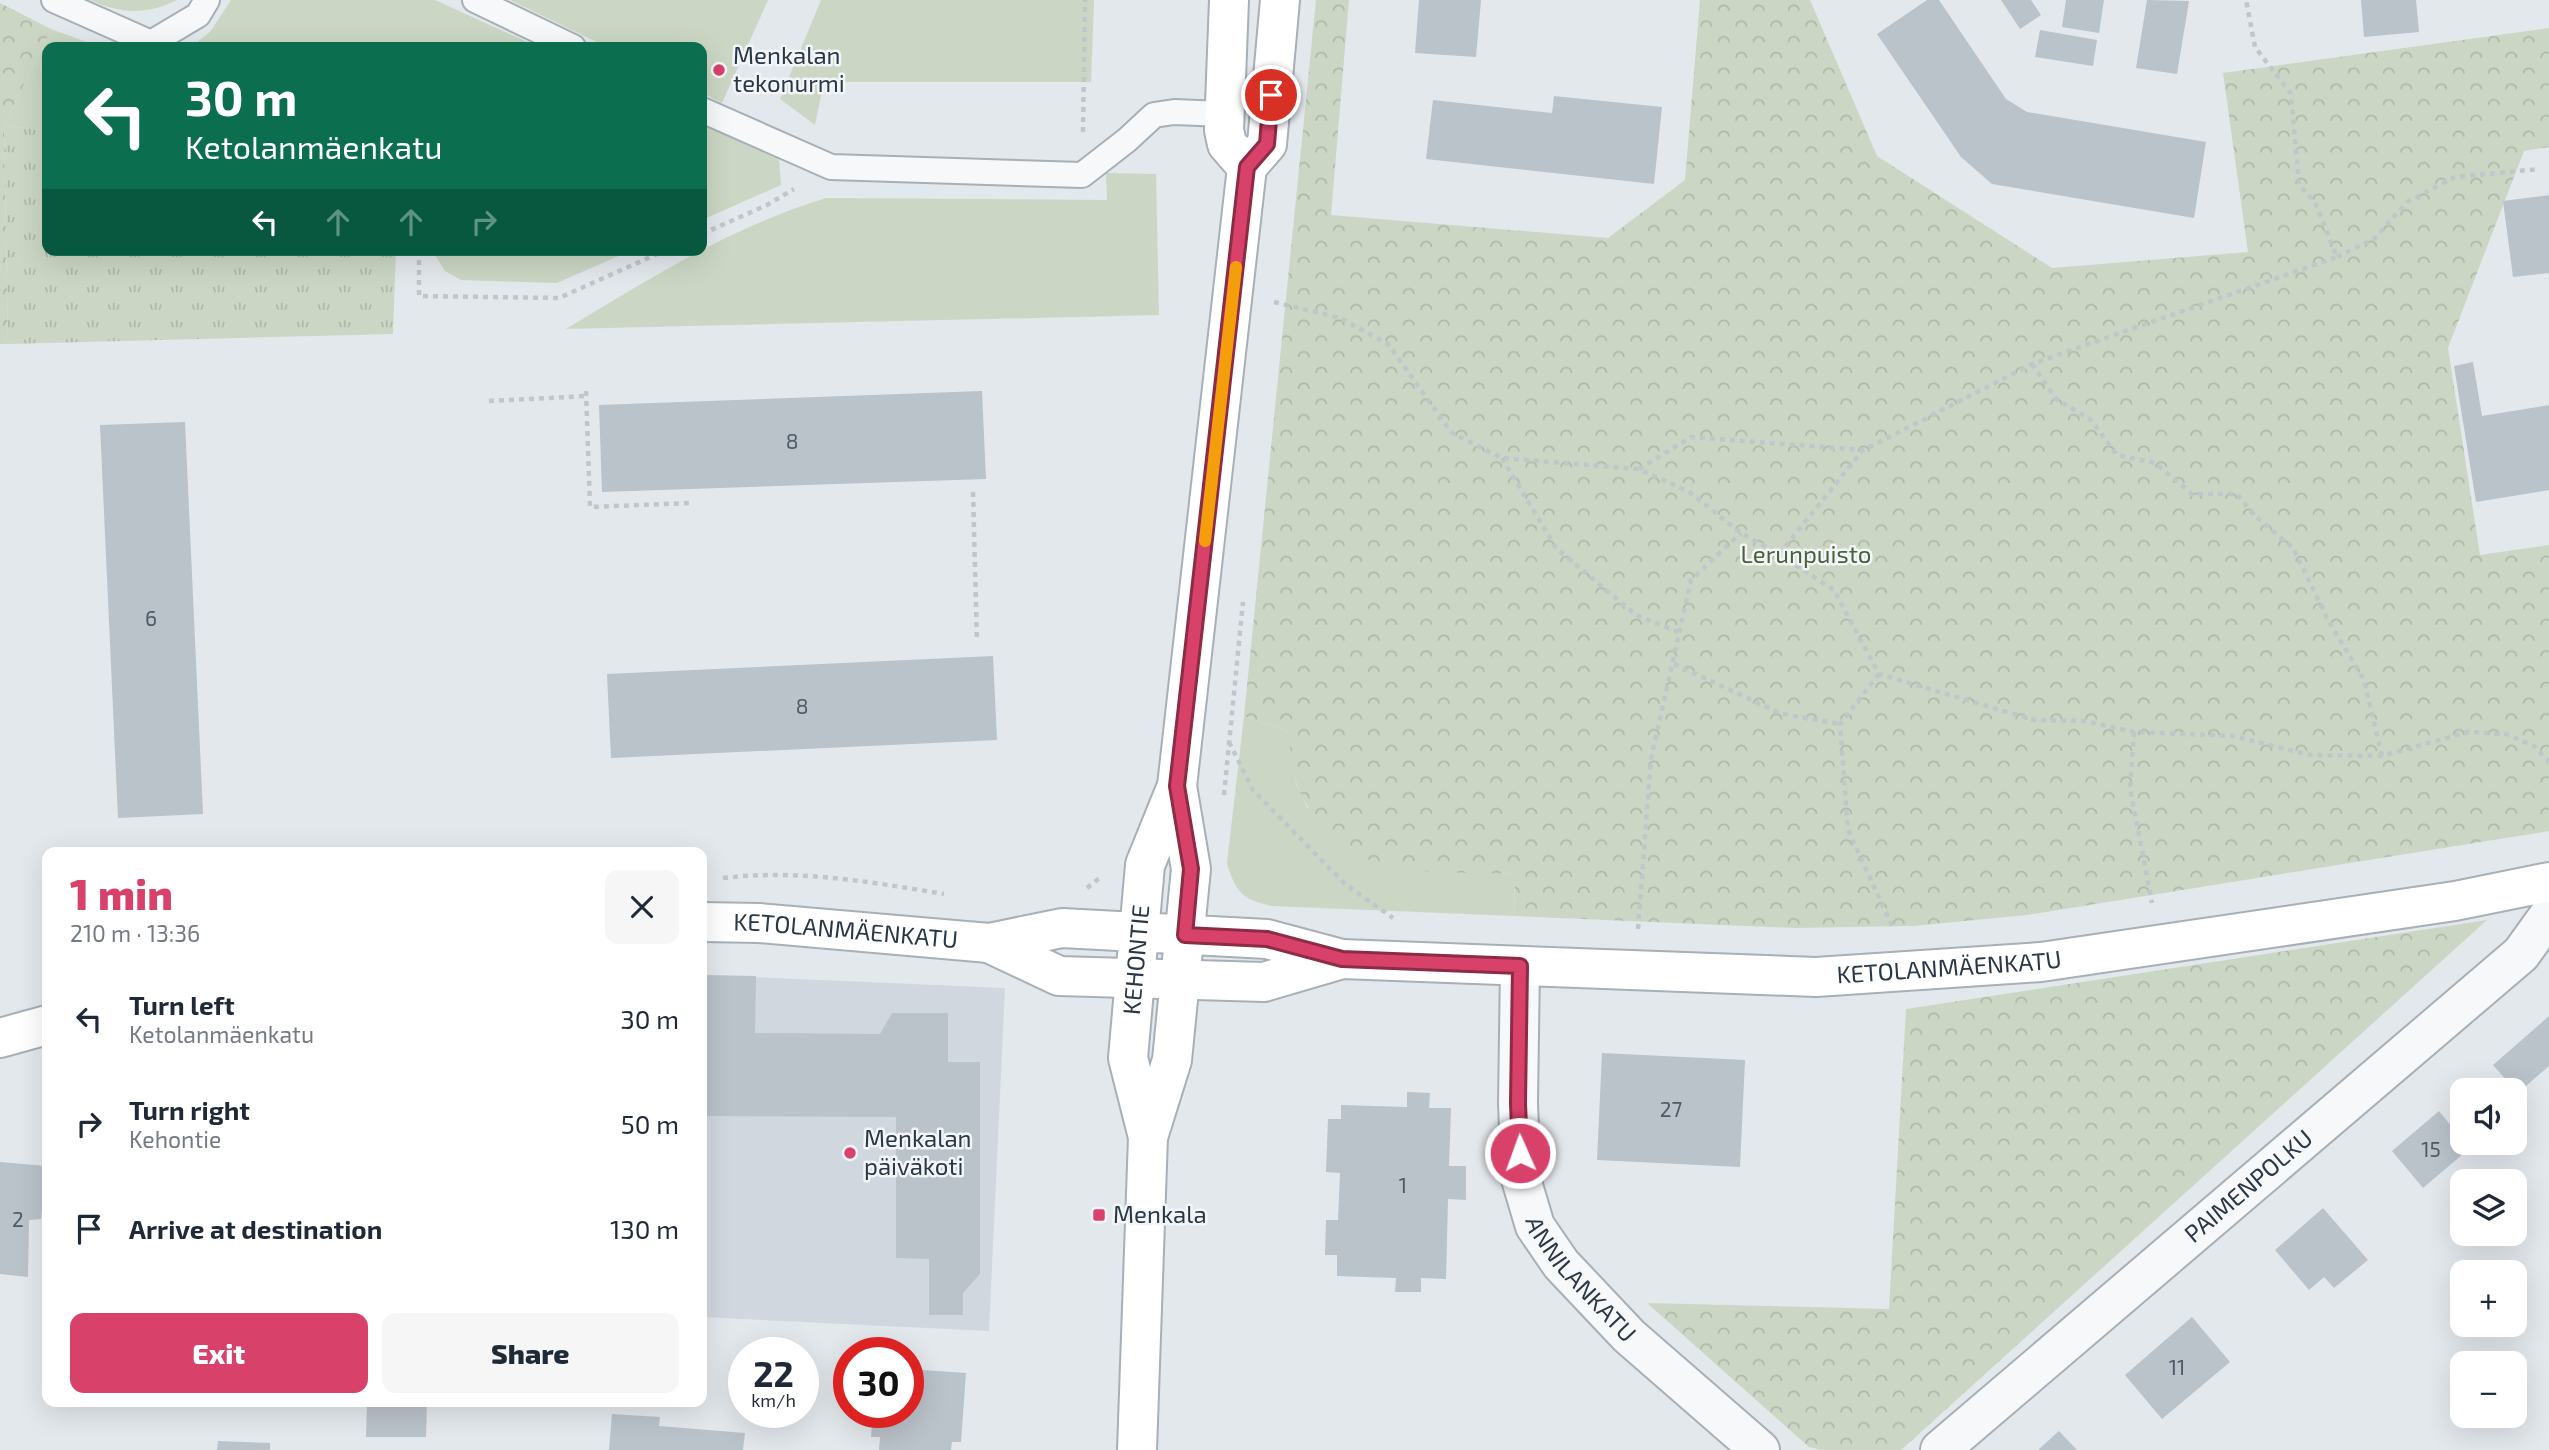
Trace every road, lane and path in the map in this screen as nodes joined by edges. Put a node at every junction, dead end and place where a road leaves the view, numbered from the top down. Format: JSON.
{"nodes":[{"id":1,"x":54,"y":0,"type":"edge"},
{"id":2,"x":207,"y":0,"type":"edge"},
{"id":3,"x":475,"y":0,"type":"edge"},
{"id":4,"x":1085,"y":0,"type":"edge"},
{"id":5,"x":1229,"y":0,"type":"edge"},
{"id":6,"x":1280,"y":0,"type":"edge"},
{"id":7,"x":2246,"y":0,"type":"edge"},
{"id":8,"x":149,"y":42,"type":"edge"},
{"id":9,"x":153,"y":42,"type":"edge"},
{"id":10,"x":563,"y":42,"type":"edge"},
{"id":11,"x":707,"y":112,"type":"edge"},
{"id":12,"x":1224,"y":114,"type":"junction"},
{"id":13,"x":831,"y":167,"type":"junction"},
{"id":14,"x":1247,"y":167,"type":"junction"},
{"id":15,"x":2539,"y":169,"type":"dead end"},
{"id":16,"x":1082,"y":175,"type":"junction"},
{"id":17,"x":707,"y":232,"type":"edge"},
{"id":18,"x":419,"y":256,"type":"edge"},
{"id":19,"x":653,"y":256,"type":"edge"},
{"id":20,"x":2337,"y":257,"type":"junction"},
{"id":21,"x":1275,"y":289,"type":"dead end"},
{"id":22,"x":1274,"y":302,"type":"junction"},
{"id":23,"x":1272,"y":316,"type":"dead end"},
{"id":24,"x":2032,"y":364,"type":"junction"},
{"id":25,"x":489,"y":401,"type":"dead end"},
{"id":26,"x":1864,"y":450,"type":"junction"},
{"id":27,"x":1502,"y":458,"type":"junction"},
{"id":28,"x":1638,"y":469,"type":"junction"},
{"id":29,"x":973,"y":492,"type":"dead end"},
{"id":30,"x":690,"y":503,"type":"dead end"},
{"id":31,"x":1741,"y":533,"type":"junction"},
{"id":32,"x":1779,"y":554,"type":"junction"},
{"id":33,"x":1244,"y":590,"type":"dead end"},
{"id":34,"x":1678,"y":632,"type":"junction"},
{"id":35,"x":977,"y":642,"type":"dead end"},
{"id":36,"x":1674,"y":664,"type":"junction"},
{"id":37,"x":1879,"y":674,"type":"junction"},
{"id":38,"x":1840,"y":724,"type":"junction"},
{"id":39,"x":2134,"y":732,"type":"junction"},
{"id":40,"x":1229,"y":742,"type":"junction"},
{"id":41,"x":2382,"y":756,"type":"junction"},
{"id":42,"x":2549,"y":762,"type":"edge"},
{"id":43,"x":1177,"y":786,"type":"junction"},
{"id":44,"x":1222,"y":807,"type":"dead end"},
{"id":45,"x":1145,"y":865,"type":"junction"},
{"id":46,"x":713,"y":879,"type":"dead end"},
{"id":47,"x":2549,"y":882,"type":"edge"},
{"id":48,"x":1084,"y":890,"type":"dead end"},
{"id":49,"x":946,"y":894,"type":"dead end"},
{"id":50,"x":2153,"y":911,"type":"dead end"},
{"id":51,"x":2549,"y":915,"type":"edge"},
{"id":52,"x":1398,"y":921,"type":"dead end"},
{"id":53,"x":707,"y":922,"type":"edge"},
{"id":54,"x":1139,"y":933,"type":"junction"},
{"id":55,"x":1637,"y":933,"type":"dead end"},
{"id":56,"x":1185,"y":935,"type":"junction"},
{"id":57,"x":1899,"y":942,"type":"dead end"},
{"id":58,"x":989,"y":943,"type":"junction"},
{"id":59,"x":1342,"y":959,"type":"junction"},
{"id":60,"x":1520,"y":966,"type":"junction"},
{"id":61,"x":1135,"y":978,"type":"junction"},
{"id":62,"x":1180,"y":979,"type":"junction"},
{"id":63,"x":42,"y":1026,"type":"edge"},
{"id":64,"x":0,"y":1038,"type":"edge"},
{"id":65,"x":1148,"y":1137,"type":"junction"},
{"id":66,"x":1137,"y":1450,"type":"edge"},
{"id":67,"x":1760,"y":1450,"type":"edge"},
{"id":68,"x":1940,"y":1450,"type":"edge"}],
"edges":[{"from":1,"to":8,"type":"lane"},
{"from":2,"to":9,"type":"lane"},
{"from":3,"to":10,"type":"lane"},
{"from":4,"to":16,"type":"path"},
{"from":5,"to":12,"type":"street"},
{"from":6,"to":14,"type":"street"},
{"from":7,"to":20,"type":"path"},
{"from":11,"to":13,"type":"lane"},
{"from":12,"to":14,"type":"street"},
{"from":12,"to":16,"type":"lane"},
{"from":13,"to":16,"type":"lane"},
{"from":13,"to":17,"type":"path"},
{"from":14,"to":43,"type":"street","name":"KEHONTIE"},
{"from":15,"to":20,"type":"path"},
{"from":18,"to":19,"type":"path"},
{"from":20,"to":24,"type":"path"},
{"from":21,"to":22,"type":"path"},
{"from":22,"to":23,"type":"path"},
{"from":22,"to":27,"type":"path"},
{"from":24,"to":26,"type":"path"},
{"from":24,"to":41,"type":"path"},
{"from":25,"to":30,"type":"path"},
{"from":26,"to":28,"type":"path"},
{"from":26,"to":32,"type":"path"},
{"from":27,"to":28,"type":"path"},
{"from":27,"to":34,"type":"path"},
{"from":28,"to":31,"type":"path"},
{"from":29,"to":35,"type":"path"},
{"from":31,"to":32,"type":"path"},
{"from":31,"to":34,"type":"path"},
{"from":32,"to":37,"type":"path"},
{"from":33,"to":40,"type":"path"},
{"from":34,"to":36,"type":"path"},
{"from":36,"to":38,"type":"path"},
{"from":36,"to":55,"type":"path"},
{"from":37,"to":38,"type":"path"},
{"from":37,"to":39,"type":"path"},
{"from":38,"to":57,"type":"path"},
{"from":39,"to":41,"type":"path"},
{"from":39,"to":50,"type":"path"},
{"from":40,"to":44,"type":"path"},
{"from":40,"to":52,"type":"path"},
{"from":41,"to":42,"type":"path"},
{"from":43,"to":45,"type":"street","name":"KEHONTIE"},
{"from":43,"to":56,"type":"street","name":"KEHONTIE"},
{"from":45,"to":48,"type":"path"},
{"from":45,"to":54,"type":"street","name":"KEHONTIE"},
{"from":46,"to":49,"type":"path"},
{"from":47,"to":60,"type":"street","name":"KETOLANMÄENKATU"},
{"from":51,"to":68,"type":"street","name":"PAIMENPOLKU"},
{"from":53,"to":58,"type":"street","name":"KETOLANMÄENKATU"},
{"from":54,"to":56,"type":"street","name":"KETOLANMÄENKATU"},
{"from":54,"to":58,"type":"street","name":"KETOLANMÄENKATU"},
{"from":54,"to":61,"type":"street","name":"KEHONTIE"},
{"from":56,"to":59,"type":"street","name":"KETOLANMÄENKATU"},
{"from":56,"to":62,"type":"street","name":"KEHONTIE"},
{"from":58,"to":61,"type":"street","name":"KETOLANMÄENKATU"},
{"from":59,"to":60,"type":"street","name":"KETOLANMÄENKATU"},
{"from":59,"to":62,"type":"street","name":"KETOLANMÄENKATU"},
{"from":60,"to":67,"type":"street","name":"ANNILANKATU"},
{"from":61,"to":62,"type":"street","name":"KETOLANMÄENKATU"},
{"from":61,"to":65,"type":"street","name":"KEHONTIE"},
{"from":62,"to":65,"type":"street","name":"KEHONTIE"},
{"from":63,"to":64,"type":"street"},
{"from":65,"to":66,"type":"street","name":"KEHONTIE"}]}
